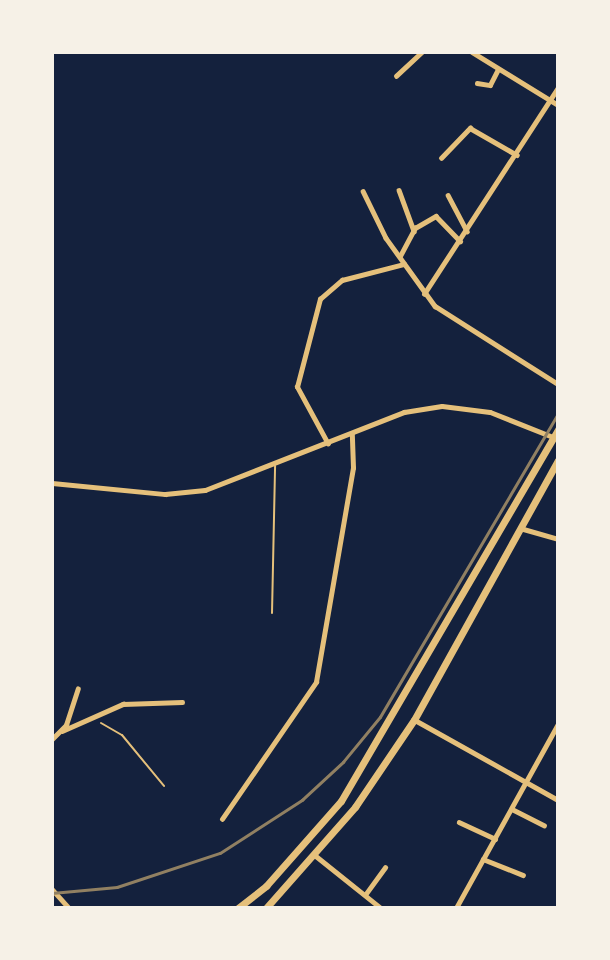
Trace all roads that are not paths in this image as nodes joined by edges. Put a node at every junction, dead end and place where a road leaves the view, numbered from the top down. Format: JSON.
{"nodes":[{"id":1,"x":422,"y":52,"type":"edge"},
{"id":2,"x":472,"y":52,"type":"edge"},
{"id":3,"x":497,"y":71,"type":"junction"},
{"id":4,"x":396,"y":76,"type":"dead end"},
{"id":5,"x":477,"y":83,"type":"dead end"},
{"id":6,"x":558,"y":88,"type":"edge"},
{"id":7,"x":551,"y":101,"type":"junction"},
{"id":8,"x":558,"y":105,"type":"edge"},
{"id":9,"x":517,"y":155,"type":"junction"},
{"id":10,"x":440,"y":158,"type":"dead end"},
{"id":11,"x":399,"y":190,"type":"dead end"},
{"id":12,"x":363,"y":191,"type":"dead end"},
{"id":13,"x":448,"y":195,"type":"dead end"},
{"id":14,"x":467,"y":230,"type":"junction"},
{"id":15,"x":414,"y":231,"type":"junction"},
{"id":16,"x":460,"y":241,"type":"junction"},
{"id":17,"x":400,"y":256,"type":"junction"},
{"id":18,"x":404,"y":264,"type":"junction"},
{"id":19,"x":424,"y":294,"type":"junction"},
{"id":20,"x":558,"y":384,"type":"edge"},
{"id":21,"x":352,"y":434,"type":"junction"},
{"id":22,"x":556,"y":435,"type":"edge"},
{"id":23,"x":328,"y":444,"type":"junction"},
{"id":24,"x":558,"y":460,"type":"edge"},
{"id":25,"x":275,"y":466,"type":"junction"},
{"id":26,"x":52,"y":483,"type":"edge"},
{"id":27,"x":520,"y":528,"type":"junction"},
{"id":28,"x":558,"y":538,"type":"edge"},
{"id":29,"x":272,"y":612,"type":"dead end"},
{"id":30,"x":78,"y":689,"type":"dead end"},
{"id":31,"x":182,"y":702,"type":"dead end"},
{"id":32,"x":414,"y":720,"type":"junction"},
{"id":33,"x":558,"y":724,"type":"edge"},
{"id":34,"x":62,"y":731,"type":"junction"},
{"id":35,"x":52,"y":739,"type":"edge"},
{"id":36,"x":527,"y":782,"type":"junction"},
{"id":37,"x":558,"y":800,"type":"edge"},
{"id":38,"x":512,"y":809,"type":"junction"},
{"id":39,"x":222,"y":819,"type":"dead end"},
{"id":40,"x":459,"y":821,"type":"dead end"},
{"id":41,"x":544,"y":825,"type":"dead end"},
{"id":42,"x":495,"y":839,"type":"junction"},
{"id":43,"x":316,"y":856,"type":"junction"},
{"id":44,"x":483,"y":859,"type":"junction"},
{"id":45,"x":385,"y":867,"type":"dead end"},
{"id":46,"x":523,"y":875,"type":"dead end"},
{"id":47,"x":52,"y":889,"type":"edge"},
{"id":48,"x":365,"y":895,"type":"junction"},
{"id":49,"x":69,"y":908,"type":"edge"},
{"id":50,"x":238,"y":908,"type":"edge"},
{"id":51,"x":266,"y":908,"type":"edge"},
{"id":52,"x":381,"y":908,"type":"edge"},
{"id":53,"x":456,"y":908,"type":"edge"}],
"edges":[{"from":1,"to":4,"type":"street"},
{"from":2,"to":3,"type":"street"},
{"from":3,"to":5,"type":"street"},
{"from":3,"to":7,"type":"street"},
{"from":6,"to":7,"type":"street"},
{"from":7,"to":8,"type":"street"},
{"from":7,"to":9,"type":"street"},
{"from":9,"to":10,"type":"street"},
{"from":9,"to":14,"type":"street"},
{"from":11,"to":15,"type":"street"},
{"from":12,"to":17,"type":"street"},
{"from":13,"to":14,"type":"street"},
{"from":14,"to":16,"type":"street"},
{"from":15,"to":16,"type":"street"},
{"from":15,"to":17,"type":"street"},
{"from":16,"to":19,"type":"street"},
{"from":17,"to":18,"type":"street"},
{"from":18,"to":19,"type":"street"},
{"from":18,"to":23,"type":"street"},
{"from":19,"to":20,"type":"street"},
{"from":21,"to":22,"type":"street"},
{"from":21,"to":23,"type":"street"},
{"from":21,"to":39,"type":"street"},
{"from":22,"to":50,"type":"highway"},
{"from":23,"to":25,"type":"street"},
{"from":24,"to":27,"type":"highway"},
{"from":25,"to":26,"type":"street"},
{"from":25,"to":29,"type":"lane"},
{"from":27,"to":28,"type":"street"},
{"from":27,"to":32,"type":"highway"},
{"from":30,"to":34,"type":"street"},
{"from":31,"to":34,"type":"street"},
{"from":32,"to":36,"type":"street"},
{"from":32,"to":43,"type":"highway"},
{"from":33,"to":36,"type":"street"},
{"from":34,"to":35,"type":"street"},
{"from":36,"to":37,"type":"street"},
{"from":36,"to":38,"type":"street"},
{"from":38,"to":41,"type":"street"},
{"from":38,"to":42,"type":"street"},
{"from":40,"to":42,"type":"street"},
{"from":42,"to":44,"type":"street"},
{"from":43,"to":48,"type":"street"},
{"from":43,"to":51,"type":"highway"},
{"from":44,"to":46,"type":"street"},
{"from":44,"to":53,"type":"street"},
{"from":45,"to":48,"type":"street"},
{"from":47,"to":49,"type":"street"},
{"from":48,"to":52,"type":"street"}]}
